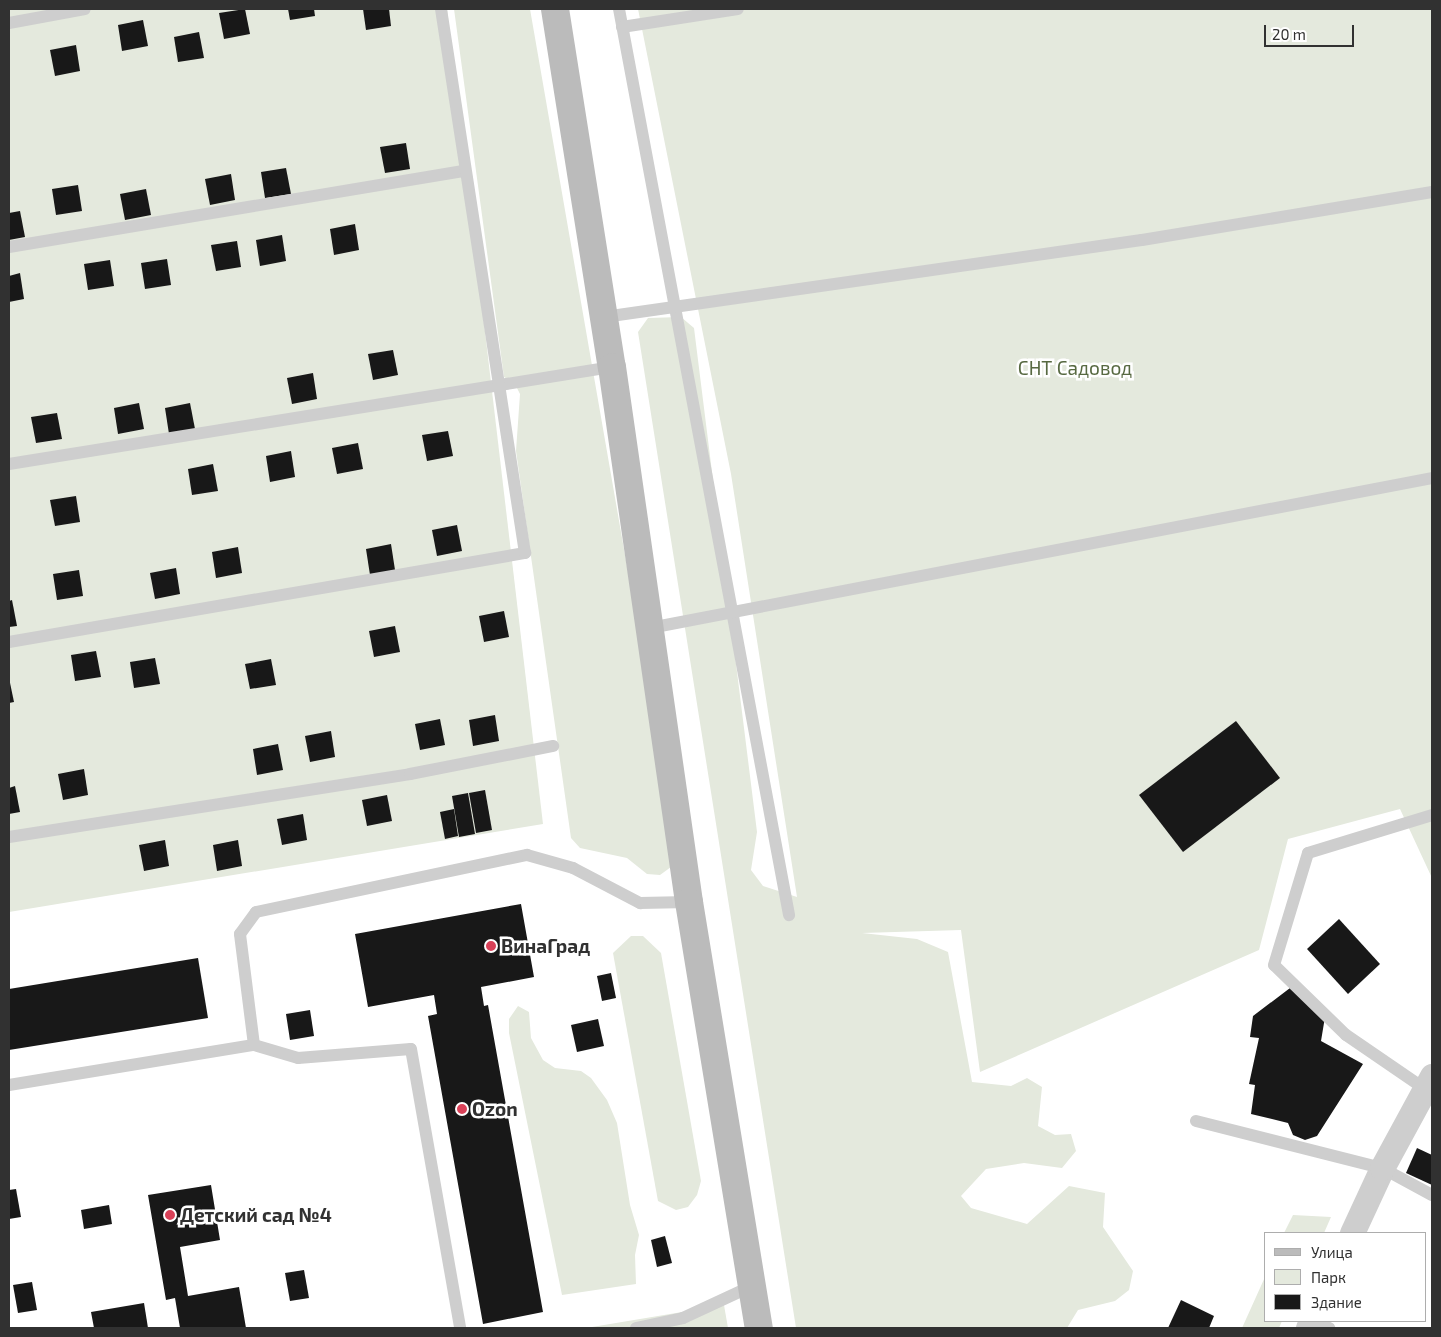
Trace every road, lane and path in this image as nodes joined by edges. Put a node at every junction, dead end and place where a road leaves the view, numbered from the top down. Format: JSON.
{"nodes":[{"id":1,"x":85,"y":9,"type":"edge"},
{"id":2,"x":441,"y":9,"type":"edge"},
{"id":3,"x":555,"y":9,"type":"edge"},
{"id":4,"x":619,"y":9,"type":"edge"},
{"id":5,"x":738,"y":9,"type":"edge"},
{"id":6,"x":9,"y":23,"type":"edge"},
{"id":7,"x":622,"y":27,"type":"junction"},
{"id":8,"x":465,"y":171,"type":"junction"},
{"id":9,"x":1432,"y":192,"type":"edge"},
{"id":10,"x":9,"y":247,"type":"edge"},
{"id":11,"x":674,"y":307,"type":"junction"},
{"id":12,"x":604,"y":317,"type":"junction"},
{"id":13,"x":612,"y":367,"type":"junction"},
{"id":14,"x":498,"y":384,"type":"junction"},
{"id":15,"x":9,"y":464,"type":"edge"},
{"id":16,"x":1432,"y":478,"type":"edge"},
{"id":17,"x":732,"y":613,"type":"junction"},
{"id":18,"x":650,"y":628,"type":"junction"},
{"id":19,"x":9,"y":642,"type":"edge"},
{"id":20,"x":552,"y":746,"type":"dead end"},
{"id":21,"x":1432,"y":815,"type":"edge"},
{"id":22,"x":9,"y":837,"type":"edge"},
{"id":23,"x":689,"y":902,"type":"junction"},
{"id":24,"x":789,"y":915,"type":"dead end"},
{"id":25,"x":254,"y":1045,"type":"junction"},
{"id":26,"x":1429,"y":1083,"type":"edge"},
{"id":27,"x":9,"y":1085,"type":"edge"},
{"id":28,"x":1196,"y":1121,"type":"dead end"},
{"id":29,"x":1382,"y":1168,"type":"junction"},
{"id":30,"x":1432,"y":1195,"type":"edge"},
{"id":31,"x":1352,"y":1232,"type":"edge"},
{"id":32,"x":752,"y":1286,"type":"junction"},
{"id":33,"x":1315,"y":1322,"type":"edge"},
{"id":34,"x":460,"y":1328,"type":"edge"},
{"id":35,"x":636,"y":1328,"type":"edge"},
{"id":36,"x":759,"y":1328,"type":"edge"},
{"id":37,"x":1329,"y":1328,"type":"edge"}],
"edges":[{"from":1,"to":6,"type":"lane"},
{"from":2,"to":8,"type":"lane"},
{"from":3,"to":12,"type":"street"},
{"from":4,"to":7,"type":"lane"},
{"from":5,"to":7,"type":"lane"},
{"from":7,"to":11,"type":"lane"},
{"from":8,"to":10,"type":"lane"},
{"from":8,"to":14,"type":"lane"},
{"from":9,"to":11,"type":"lane"},
{"from":11,"to":12,"type":"lane"},
{"from":11,"to":17,"type":"lane"},
{"from":12,"to":13,"type":"street"},
{"from":13,"to":14,"type":"lane"},
{"from":13,"to":18,"type":"street"},
{"from":14,"to":15,"type":"lane"},
{"from":14,"to":19,"type":"lane"},
{"from":16,"to":17,"type":"lane"},
{"from":17,"to":18,"type":"lane"},
{"from":17,"to":24,"type":"lane"},
{"from":18,"to":23,"type":"street"},
{"from":20,"to":22,"type":"lane"},
{"from":21,"to":26,"type":"lane"},
{"from":23,"to":25,"type":"lane"},
{"from":23,"to":32,"type":"street"},
{"from":25,"to":27,"type":"lane"},
{"from":25,"to":34,"type":"lane"},
{"from":26,"to":29,"type":"street"},
{"from":28,"to":29,"type":"lane"},
{"from":29,"to":30,"type":"lane"},
{"from":29,"to":31,"type":"street"},
{"from":32,"to":35,"type":"lane"},
{"from":32,"to":36,"type":"street"},
{"from":33,"to":37,"type":"lane"}]}
